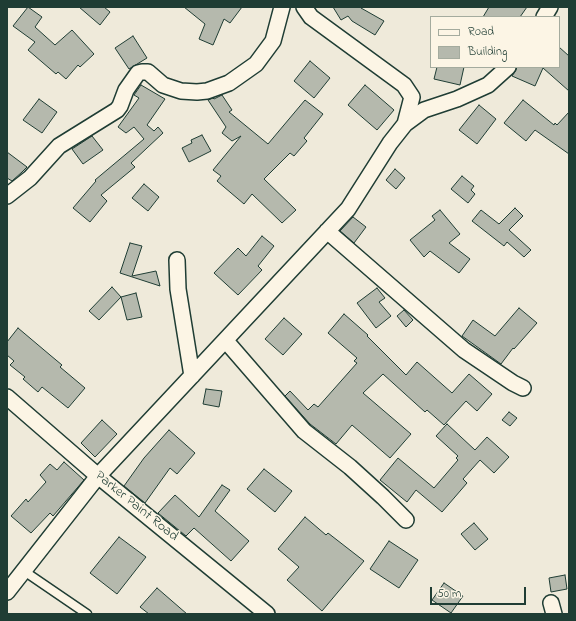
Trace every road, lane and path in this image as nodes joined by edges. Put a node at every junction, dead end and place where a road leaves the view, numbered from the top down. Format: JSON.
{"nodes":[{"id":1,"x":282,"y":7,"type":"edge"},
{"id":2,"x":304,"y":7,"type":"edge"},
{"id":3,"x":550,"y":7,"type":"edge"},
{"id":4,"x":545,"y":16,"type":"edge"},
{"id":5,"x":507,"y":68,"type":"edge"},
{"id":6,"x":405,"y":124,"type":"junction"},
{"id":7,"x":7,"y":196,"type":"edge"},
{"id":8,"x":327,"y":231,"type":"junction"},
{"id":9,"x":177,"y":260,"type":"dead end"},
{"id":10,"x":226,"y":340,"type":"junction"},
{"id":11,"x":192,"y":376,"type":"junction"},
{"id":12,"x":523,"y":388,"type":"dead end"},
{"id":13,"x":7,"y":397,"type":"edge"},
{"id":14,"x":98,"y":476,"type":"junction"},
{"id":15,"x":406,"y":520,"type":"dead end"},
{"id":16,"x":24,"y":571,"type":"junction"},
{"id":17,"x":7,"y":592,"type":"edge"},
{"id":18,"x":87,"y":614,"type":"edge"},
{"id":19,"x":267,"y":614,"type":"edge"}],
"edges":[{"from":1,"to":7,"type":"street"},
{"from":2,"to":6,"type":"street"},
{"from":3,"to":4,"type":"street"},
{"from":5,"to":6,"type":"street"},
{"from":6,"to":8,"type":"street"},
{"from":8,"to":10,"type":"street"},
{"from":8,"to":12,"type":"street"},
{"from":9,"to":11,"type":"street"},
{"from":10,"to":11,"type":"street"},
{"from":10,"to":15,"type":"street"},
{"from":11,"to":14,"type":"street"},
{"from":13,"to":14,"type":"street","name":"Parker Paint Road"},
{"from":14,"to":16,"type":"street"},
{"from":14,"to":19,"type":"street","name":"Parker Paint Road"},
{"from":16,"to":17,"type":"street"},
{"from":16,"to":18,"type":"lane"}]}
